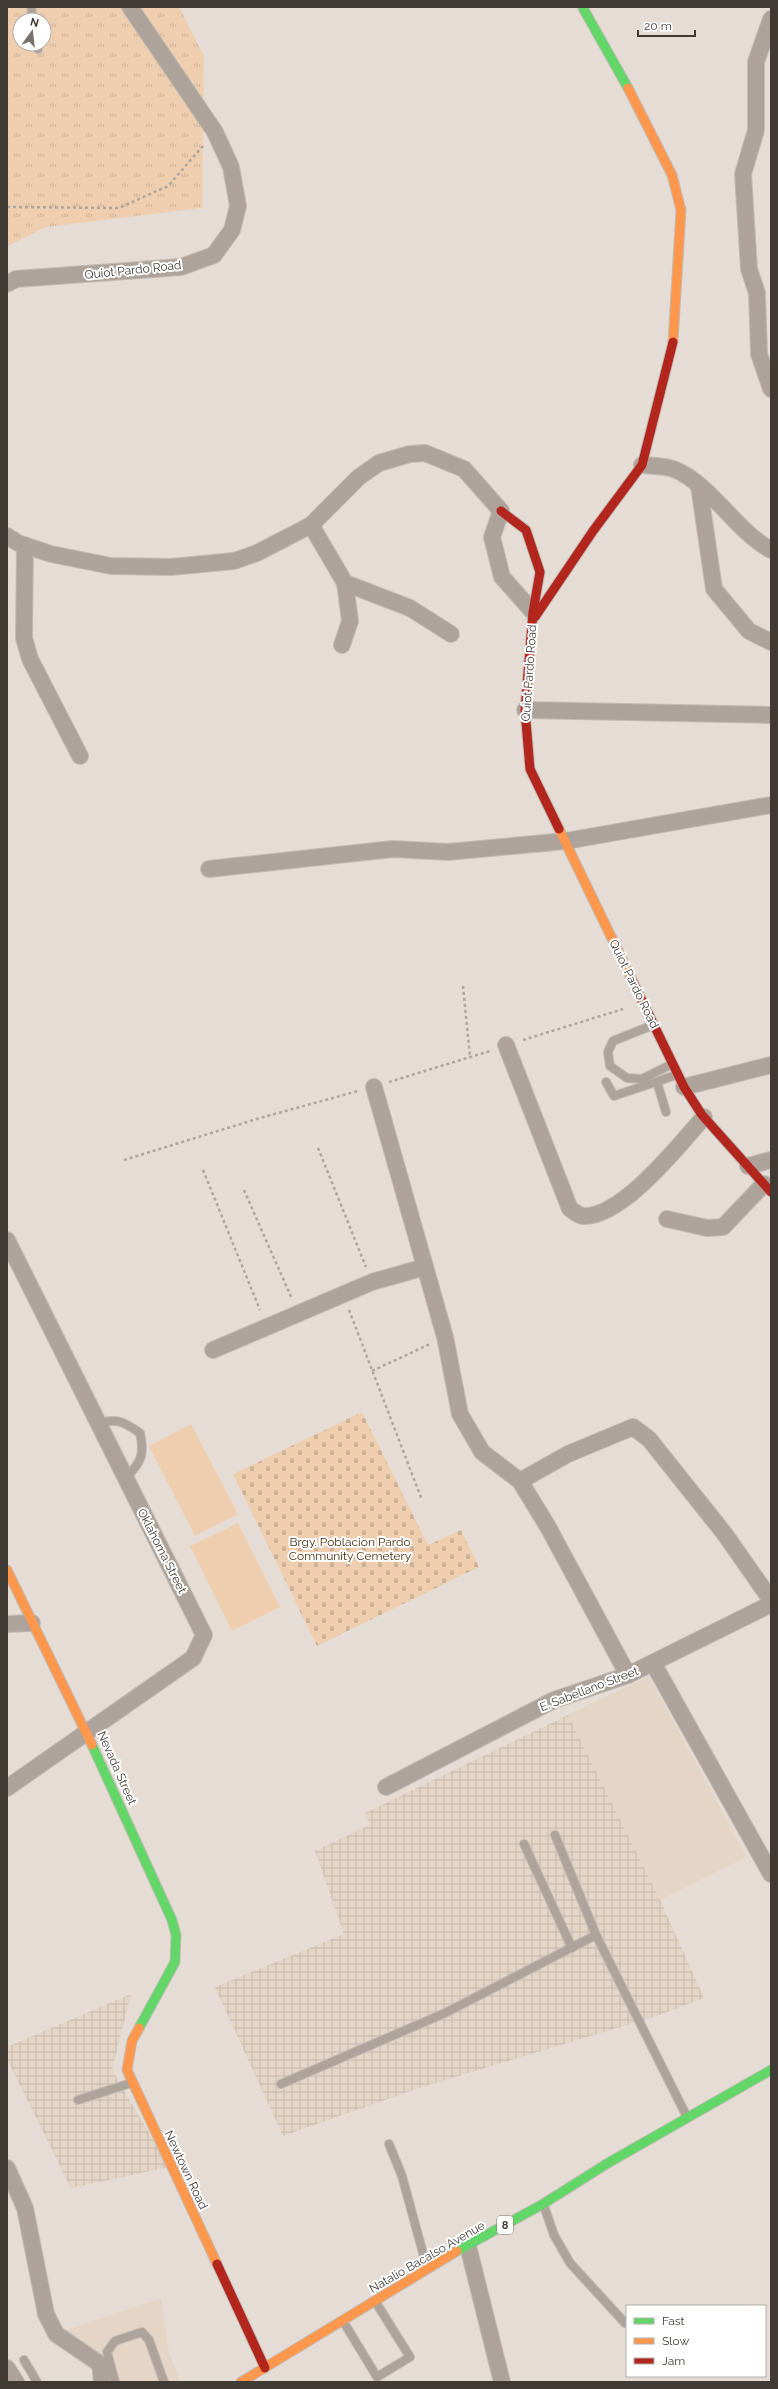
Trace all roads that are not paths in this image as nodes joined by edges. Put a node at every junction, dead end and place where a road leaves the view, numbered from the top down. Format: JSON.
{"nodes":[{"id":1,"x":130,"y":7,"type":"edge"},
{"id":2,"x":583,"y":8,"type":"dead end"},
{"id":3,"x":771,"y":19,"type":"edge"},
{"id":4,"x":7,"y":284,"type":"edge"},
{"id":5,"x":771,"y":389,"type":"edge"},
{"id":6,"x":642,"y":464,"type":"junction"},
{"id":7,"x":699,"y":486,"type":"junction"},
{"id":8,"x":500,"y":511,"type":"junction"},
{"id":9,"x":311,"y":525,"type":"junction"},
{"id":10,"x":7,"y":536,"type":"edge"},
{"id":11,"x":26,"y":545,"type":"junction"},
{"id":12,"x":771,"y":550,"type":"edge"},
{"id":13,"x":345,"y":583,"type":"junction"},
{"id":14,"x":533,"y":616,"type":"junction"},
{"id":15,"x":450,"y":634,"type":"dead end"},
{"id":16,"x":771,"y":642,"type":"edge"},
{"id":17,"x":342,"y":645,"type":"dead end"},
{"id":18,"x":526,"y":710,"type":"junction"},
{"id":19,"x":771,"y":715,"type":"edge"},
{"id":20,"x":80,"y":756,"type":"dead end"},
{"id":21,"x":771,"y":805,"type":"edge"},
{"id":22,"x":566,"y":841,"type":"junction"},
{"id":23,"x":209,"y":869,"type":"dead end"},
{"id":24,"x":654,"y":1024,"type":"junction"},
{"id":25,"x":506,"y":1045,"type":"dead end"},
{"id":26,"x":673,"y":1064,"type":"junction"},
{"id":27,"x":771,"y":1065,"type":"edge"},
{"id":28,"x":681,"y":1081,"type":"junction"},
{"id":29,"x":606,"y":1082,"type":"dead end"},
{"id":30,"x":657,"y":1082,"type":"junction"},
{"id":31,"x":374,"y":1087,"type":"road end"},
{"id":32,"x":666,"y":1112,"type":"dead end"},
{"id":33,"x":704,"y":1117,"type":"junction"},
{"id":34,"x":771,"y":1160,"type":"edge"},
{"id":35,"x":748,"y":1166,"type":"junction"},
{"id":36,"x":767,"y":1188,"type":"edge"},
{"id":37,"x":668,"y":1218,"type":"dead end"},
{"id":38,"x":7,"y":1240,"type":"edge"},
{"id":39,"x":426,"y":1267,"type":"junction"},
{"id":40,"x":213,"y":1350,"type":"dead end"},
{"id":41,"x":99,"y":1424,"type":"junction"},
{"id":42,"x":126,"y":1478,"type":"junction"},
{"id":43,"x":520,"y":1481,"type":"junction"},
{"id":44,"x":7,"y":1570,"type":"edge"},
{"id":45,"x":771,"y":1600,"type":"edge"},
{"id":46,"x":771,"y":1604,"type":"edge"},
{"id":47,"x":32,"y":1623,"type":"junction"},
{"id":48,"x":7,"y":1624,"type":"edge"},
{"id":49,"x":653,"y":1663,"type":"junction"},
{"id":50,"x":628,"y":1675,"type":"junction"},
{"id":51,"x":87,"y":1732,"type":"junction"},
{"id":52,"x":386,"y":1787,"type":"dead end"},
{"id":53,"x":7,"y":1788,"type":"edge"},
{"id":54,"x":555,"y":1835,"type":"dead end"},
{"id":55,"x":524,"y":1844,"type":"dead end"},
{"id":56,"x":771,"y":1874,"type":"edge"},
{"id":57,"x":596,"y":1935,"type":"junction"},
{"id":58,"x":572,"y":1948,"type":"junction"},
{"id":59,"x":164,"y":1981,"type":"joint"},
{"id":60,"x":771,"y":2070,"type":"edge"},
{"id":61,"x":132,"y":2082,"type":"junction"},
{"id":62,"x":281,"y":2084,"type":"dead end"},
{"id":63,"x":78,"y":2100,"type":"dead end"},
{"id":64,"x":688,"y":2118,"type":"junction"},
{"id":65,"x":389,"y":2144,"type":"dead end"},
{"id":66,"x":7,"y":2168,"type":"edge"},
{"id":67,"x":543,"y":2204,"type":"junction"},
{"id":68,"x":468,"y":2246,"type":"junction"},
{"id":69,"x":427,"y":2268,"type":"junction"},
{"id":70,"x":375,"y":2301,"type":"junction"},
{"id":71,"x":343,"y":2321,"type":"junction"},
{"id":72,"x":626,"y":2323,"type":"dead end"},
{"id":73,"x":24,"y":2360,"type":"dead end"},
{"id":74,"x":7,"y":2368,"type":"edge"},
{"id":75,"x":265,"y":2368,"type":"junction"},
{"id":76,"x":16,"y":2382,"type":"edge"},
{"id":77,"x":37,"y":2382,"type":"edge"},
{"id":78,"x":102,"y":2382,"type":"edge"},
{"id":79,"x":115,"y":2382,"type":"edge"},
{"id":80,"x":164,"y":2382,"type":"edge"},
{"id":81,"x":241,"y":2382,"type":"edge"},
{"id":82,"x":502,"y":2382,"type":"edge"}],
"edges":[{"from":1,"to":4,"type":"street","name":"Quiot Pardo Road"},
{"from":2,"to":6,"type":"street"},
{"from":3,"to":5,"type":"street"},
{"from":6,"to":7,"type":"street"},
{"from":6,"to":14,"type":"street"},
{"from":7,"to":12,"type":"street"},
{"from":7,"to":16,"type":"street"},
{"from":8,"to":9,"type":"street"},
{"from":8,"to":14,"type":"street","name":"Quiot Pardo Road"},
{"from":8,"to":14,"type":"street"},
{"from":9,"to":11,"type":"street"},
{"from":9,"to":13,"type":"street"},
{"from":10,"to":11,"type":"street"},
{"from":11,"to":20,"type":"street"},
{"from":13,"to":15,"type":"street"},
{"from":13,"to":17,"type":"street"},
{"from":14,"to":18,"type":"street","name":"Quiot Pardo Road"},
{"from":18,"to":19,"type":"street"},
{"from":18,"to":22,"type":"street","name":"Quiot Pardo Road"},
{"from":21,"to":22,"type":"street"},
{"from":22,"to":23,"type":"street"},
{"from":22,"to":24,"type":"street","name":"Quiot Pardo Road"},
{"from":24,"to":26,"type":"street","name":"Quiot Pardo Road"},
{"from":24,"to":26,"type":"lane"},
{"from":25,"to":33,"type":"street"},
{"from":26,"to":28,"type":"street","name":"Quiot Pardo Road"},
{"from":27,"to":28,"type":"street"},
{"from":28,"to":30,"type":"lane"},
{"from":28,"to":33,"type":"street","name":"Quiot Pardo Road"},
{"from":29,"to":30,"type":"lane"},
{"from":30,"to":32,"type":"lane"},
{"from":31,"to":39,"type":"street"},
{"from":33,"to":35,"type":"street","name":"Quiot Pardo Road"},
{"from":34,"to":35,"type":"street"},
{"from":35,"to":36,"type":"street","name":"Quiot Pardo Road"},
{"from":36,"to":37,"type":"street"},
{"from":38,"to":41,"type":"street","name":"Oklahoma Street"},
{"from":39,"to":40,"type":"street"},
{"from":39,"to":43,"type":"street"},
{"from":41,"to":42,"type":"street","name":"Oklahoma Street"},
{"from":41,"to":42,"type":"lane"},
{"from":42,"to":51,"type":"street","name":"Oklahoma Street"},
{"from":43,"to":45,"type":"street"},
{"from":43,"to":50,"type":"street"},
{"from":44,"to":47,"type":"street","name":"Nevada Street"},
{"from":46,"to":49,"type":"street","name":"E. Sabellano Street"},
{"from":47,"to":48,"type":"street"},
{"from":47,"to":51,"type":"street","name":"Nevada Street"},
{"from":49,"to":50,"type":"street","name":"E. Sabellano Street"},
{"from":49,"to":56,"type":"street"},
{"from":50,"to":52,"type":"street","name":"E. Sabellano Street"},
{"from":51,"to":53,"type":"street","name":"Oklahoma Street"},
{"from":51,"to":59,"type":"street","name":"Nevada Street"},
{"from":54,"to":57,"type":"lane"},
{"from":55,"to":58,"type":"lane"},
{"from":57,"to":58,"type":"lane"},
{"from":57,"to":64,"type":"lane"},
{"from":58,"to":62,"type":"lane"},
{"from":59,"to":61,"type":"street","name":"Newtown Road"},
{"from":60,"to":64,"type":"street","name":"Natalio Bacalso Avenue","number":"8"},
{"from":61,"to":63,"type":"lane"},
{"from":61,"to":75,"type":"street","name":"Newtown Road"},
{"from":64,"to":67,"type":"street","name":"Natalio Bacalso Avenue","number":"8"},
{"from":65,"to":69,"type":"lane"},
{"from":66,"to":78,"type":"street"},
{"from":67,"to":68,"type":"street","name":"Natalio Bacalso Avenue","number":"8"},
{"from":67,"to":72,"type":"lane"},
{"from":68,"to":69,"type":"street","name":"Natalio Bacalso Avenue","number":"8"},
{"from":68,"to":82,"type":"street"},
{"from":69,"to":70,"type":"street","name":"Natalio Bacalso Avenue","number":"8"},
{"from":70,"to":71,"type":"street","name":"Natalio Bacalso Avenue","number":"8"},
{"from":70,"to":71,"type":"lane"},
{"from":71,"to":75,"type":"street","name":"Natalio Bacalso Avenue","number":"8"},
{"from":73,"to":77,"type":"lane"},
{"from":74,"to":76,"type":"street"},
{"from":75,"to":81,"type":"street","name":"Natalio Bacalso Avenue","number":"8"},
{"from":79,"to":80,"type":"lane"}]}
